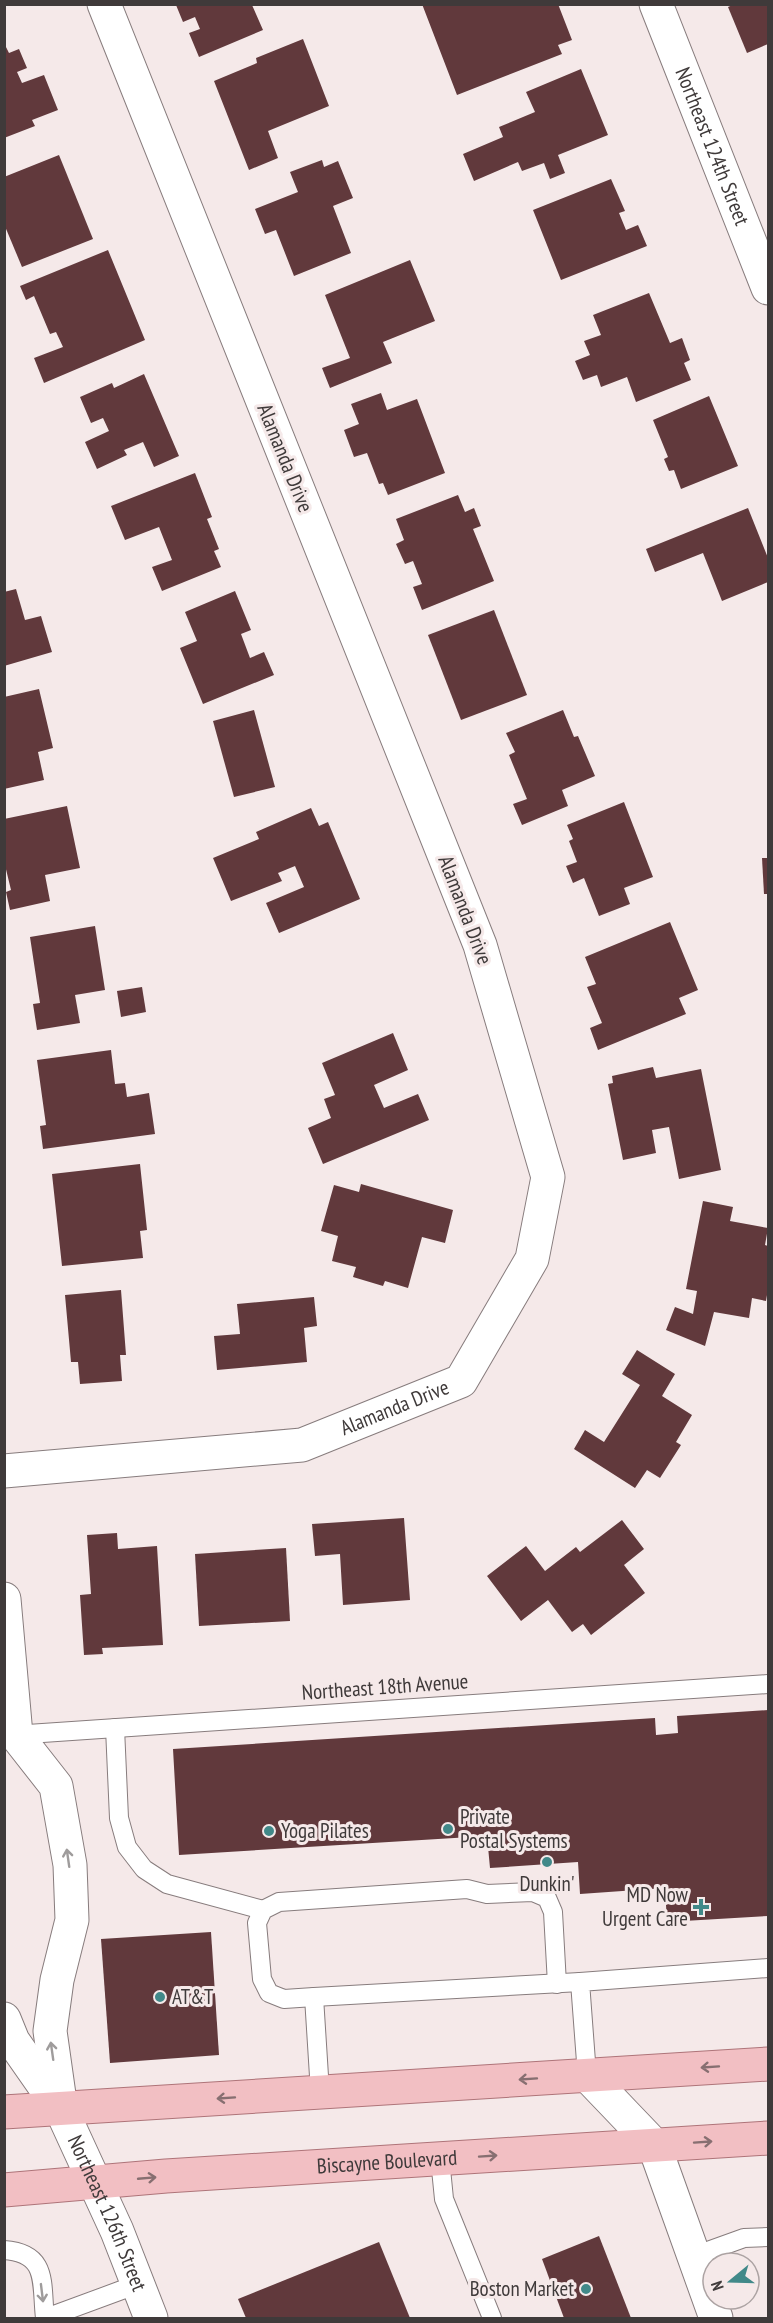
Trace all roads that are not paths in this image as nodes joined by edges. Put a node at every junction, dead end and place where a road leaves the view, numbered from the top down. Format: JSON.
{"nodes":[{"id":1,"x":104,"y":4,"type":"edge"},
{"id":2,"x":656,"y":4,"type":"edge"},
{"id":3,"x":768,"y":288,"type":"edge"},
{"id":4,"x":4,"y":1471,"type":"edge"},
{"id":5,"x":4,"y":1599,"type":"edge"},
{"id":6,"x":768,"y":1684,"type":"edge"},
{"id":7,"x":115,"y":1728,"type":"junction"},
{"id":8,"x":8,"y":1740,"type":"edge"},
{"id":9,"x":263,"y":1910,"type":"junction"},
{"id":10,"x":768,"y":1968,"type":"edge"},
{"id":11,"x":580,"y":1982,"type":"junction"},
{"id":12,"x":557,"y":1984,"type":"junction"},
{"id":13,"x":314,"y":1997,"type":"junction"},
{"id":14,"x":4,"y":2019,"type":"edge"},
{"id":15,"x":768,"y":2064,"type":"edge"},
{"id":16,"x":586,"y":2075,"type":"junction"},
{"id":17,"x":320,"y":2092,"type":"junction"},
{"id":18,"x":61,"y":2109,"type":"junction"},
{"id":19,"x":4,"y":2112,"type":"edge"},
{"id":20,"x":768,"y":2138,"type":"edge"},
{"id":21,"x":654,"y":2145,"type":"junction"},
{"id":22,"x":440,"y":2158,"type":"junction"},
{"id":23,"x":94,"y":2182,"type":"junction"},
{"id":24,"x":4,"y":2190,"type":"edge"},
{"id":25,"x":768,"y":2237,"type":"edge"},
{"id":26,"x":4,"y":2250,"type":"edge"},
{"id":27,"x":694,"y":2256,"type":"junction"},
{"id":28,"x":138,"y":2284,"type":"junction"},
{"id":29,"x":45,"y":2319,"type":"edge"},
{"id":30,"x":151,"y":2319,"type":"edge"},
{"id":31,"x":492,"y":2319,"type":"edge"},
{"id":32,"x":716,"y":2319,"type":"edge"}],
"edges":[{"from":1,"to":4,"type":"street","name":"Alamanda Drive"},
{"from":2,"to":3,"type":"street","name":"Northeast 124th Street"},
{"from":5,"to":8,"type":"street"},
{"from":6,"to":7,"type":"lane","name":"Northeast 18th Avenue"},
{"from":7,"to":8,"type":"lane","name":"Northeast 18th Avenue"},
{"from":7,"to":9,"type":"lane"},
{"from":18,"to":8,"type":"street","one_way":true},
{"from":9,"to":12,"type":"lane"},
{"from":9,"to":13,"type":"lane"},
{"from":10,"to":11,"type":"lane"},
{"from":11,"to":12,"type":"lane"},
{"from":11,"to":16,"type":"lane"},
{"from":12,"to":13,"type":"lane"},
{"from":13,"to":17,"type":"lane"},
{"from":14,"to":18,"type":"street"},
{"from":15,"to":16,"type":"main road","one_way":true},
{"from":16,"to":17,"type":"main road","one_way":true},
{"from":16,"to":21,"type":"street"},
{"from":17,"to":18,"type":"main road","one_way":true},
{"from":18,"to":19,"type":"main road"},
{"from":18,"to":23,"type":"street","name":"Northeast 126th Street"},
{"from":21,"to":20,"type":"main road","name":"Biscayne Boulevard","one_way":true},
{"from":22,"to":21,"type":"main road","name":"Biscayne Boulevard","one_way":true},
{"from":21,"to":27,"type":"street"},
{"from":23,"to":22,"type":"main road","name":"Biscayne Boulevard","one_way":true},
{"from":22,"to":31,"type":"lane"},
{"from":23,"to":24,"type":"main road","name":"Biscayne Boulevard"},
{"from":23,"to":28,"type":"street","name":"Northeast 126th Street"},
{"from":25,"to":27,"type":"lane"},
{"from":26,"to":29,"type":"lane","one_way":true},
{"from":27,"to":32,"type":"street"},
{"from":28,"to":29,"type":"lane"},
{"from":28,"to":30,"type":"street","name":"Northeast 126th Street"}]}
